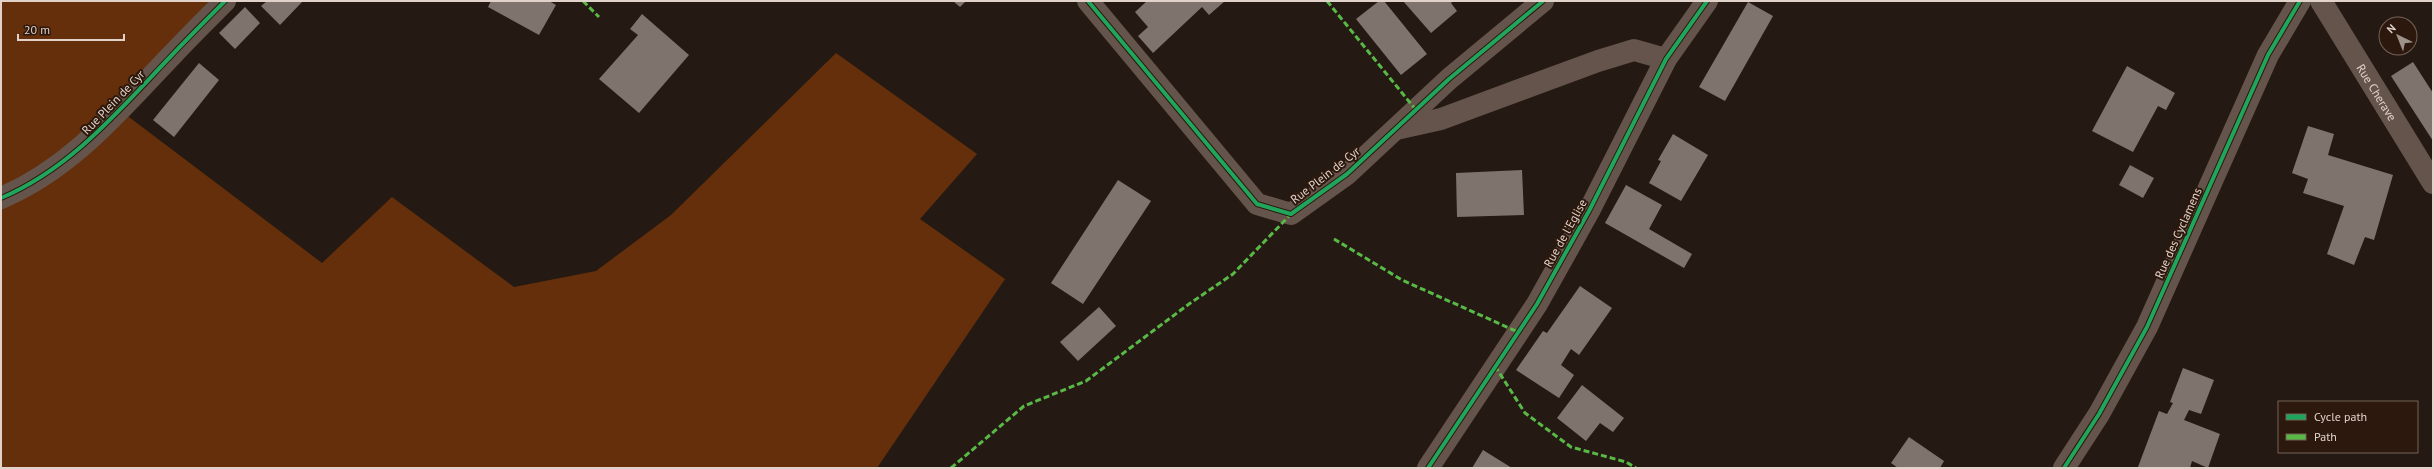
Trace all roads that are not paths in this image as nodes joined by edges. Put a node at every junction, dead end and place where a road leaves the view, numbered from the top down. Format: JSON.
{"nodes":[{"id":1,"x":225,"y":1,"type":"edge"},
{"id":2,"x":1088,"y":1,"type":"edge"},
{"id":3,"x":1543,"y":1,"type":"edge"},
{"id":4,"x":1707,"y":1,"type":"edge"},
{"id":5,"x":2300,"y":1,"type":"edge"},
{"id":6,"x":2321,"y":1,"type":"edge"},
{"id":7,"x":1666,"y":59,"type":"junction"},
{"id":8,"x":1395,"y":129,"type":"junction"},
{"id":9,"x":2433,"y":183,"type":"edge"},
{"id":10,"x":1,"y":198,"type":"edge"},
{"id":11,"x":1428,"y":468,"type":"edge"},
{"id":12,"x":2064,"y":468,"type":"edge"}],
"edges":[{"from":1,"to":10,"type":"street","name":"Rue Plein de Cyr"},
{"from":2,"to":8,"type":"street","name":"Rue Plein de Cyr"},
{"from":3,"to":8,"type":"street","name":"Rue Plein de Cyr"},
{"from":4,"to":7,"type":"street","name":"Rue de l'Eglise"},
{"from":5,"to":12,"type":"street","name":"Rue des Cyclamens"},
{"from":6,"to":9,"type":"street","name":"Rue Cherave"},
{"from":7,"to":8,"type":"street"},
{"from":7,"to":11,"type":"street","name":"Rue de l'Eglise"}]}
